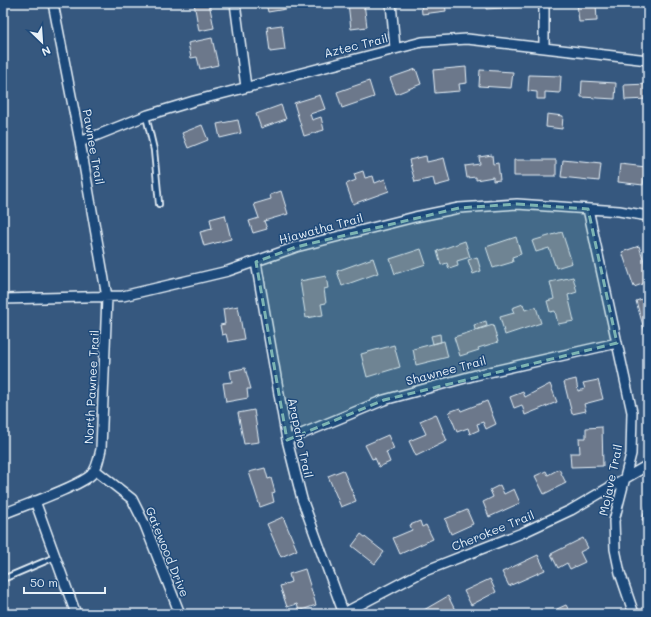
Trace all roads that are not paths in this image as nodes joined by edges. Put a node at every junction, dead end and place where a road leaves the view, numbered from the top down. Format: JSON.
{"nodes":[{"id":1,"x":53,"y":3,"type":"edge"},
{"id":2,"x":235,"y":3,"type":"edge"},
{"id":3,"x":392,"y":3,"type":"edge"},
{"id":4,"x":544,"y":3,"type":"edge"},
{"id":5,"x":544,"y":47,"type":"junction"},
{"id":6,"x":395,"y":48,"type":"junction"},
{"id":7,"x":648,"y":60,"type":"edge"},
{"id":8,"x":246,"y":87,"type":"junction"},
{"id":9,"x":146,"y":116,"type":"junction"},
{"id":10,"x":80,"y":142,"type":"junction"},
{"id":11,"x":160,"y":204,"type":"dead end"},
{"id":12,"x":588,"y":209,"type":"junction"},
{"id":13,"x":648,"y":216,"type":"edge"},
{"id":14,"x":256,"y":262,"type":"junction"},
{"id":15,"x":106,"y":297,"type":"junction"},
{"id":16,"x":3,"y":299,"type":"edge"},
{"id":17,"x":617,"y":343,"type":"junction"},
{"id":18,"x":287,"y":440,"type":"junction"},
{"id":19,"x":648,"y":465,"type":"edge"},
{"id":20,"x":95,"y":470,"type":"junction"},
{"id":21,"x":624,"y":479,"type":"junction"},
{"id":22,"x":35,"y":501,"type":"junction"},
{"id":23,"x":3,"y":514,"type":"edge"},
{"id":24,"x":55,"y":557,"type":"junction"},
{"id":25,"x":3,"y":579,"type":"edge"},
{"id":26,"x":344,"y":613,"type":"edge"},
{"id":27,"x":76,"y":614,"type":"edge"},
{"id":28,"x":180,"y":614,"type":"edge"},
{"id":29,"x":634,"y":614,"type":"edge"}],
"edges":[{"from":1,"to":10,"type":"street","name":"Pawnee Trail"},
{"from":2,"to":8,"type":"street"},
{"from":3,"to":6,"type":"street"},
{"from":4,"to":5,"type":"street"},
{"from":5,"to":6,"type":"street","name":"Aztec Trail"},
{"from":5,"to":7,"type":"street","name":"Aztec Trail"},
{"from":6,"to":8,"type":"street","name":"Aztec Trail"},
{"from":8,"to":9,"type":"street","name":"Aztec Trail"},
{"from":9,"to":10,"type":"street","name":"Aztec Trail"},
{"from":9,"to":11,"type":"lane"},
{"from":10,"to":15,"type":"street","name":"Pawnee Trail"},
{"from":12,"to":13,"type":"street","name":"Hiawatha Trail"},
{"from":12,"to":14,"type":"street","name":"Hiawatha Trail"},
{"from":12,"to":17,"type":"street","name":"Mojave Trail"},
{"from":14,"to":15,"type":"street","name":"Hiawatha Trail"},
{"from":14,"to":18,"type":"street","name":"Arapaho Trail"},
{"from":15,"to":16,"type":"street","name":"Hiawatha Trail"},
{"from":15,"to":20,"type":"street","name":"North Pawnee Trail"},
{"from":17,"to":18,"type":"street","name":"Shawnee Trail"},
{"from":17,"to":21,"type":"street","name":"Mojave Trail"},
{"from":18,"to":26,"type":"street","name":"Arapaho Trail"},
{"from":19,"to":21,"type":"street","name":"Cherokee Trail"},
{"from":20,"to":22,"type":"street"},
{"from":20,"to":28,"type":"street","name":"Gatewood Drive"},
{"from":21,"to":26,"type":"street","name":"Cherokee Trail"},
{"from":21,"to":29,"type":"street","name":"Mojave Trail"},
{"from":22,"to":23,"type":"street"},
{"from":22,"to":24,"type":"street"},
{"from":24,"to":25,"type":"lane"},
{"from":24,"to":27,"type":"street"}]}
